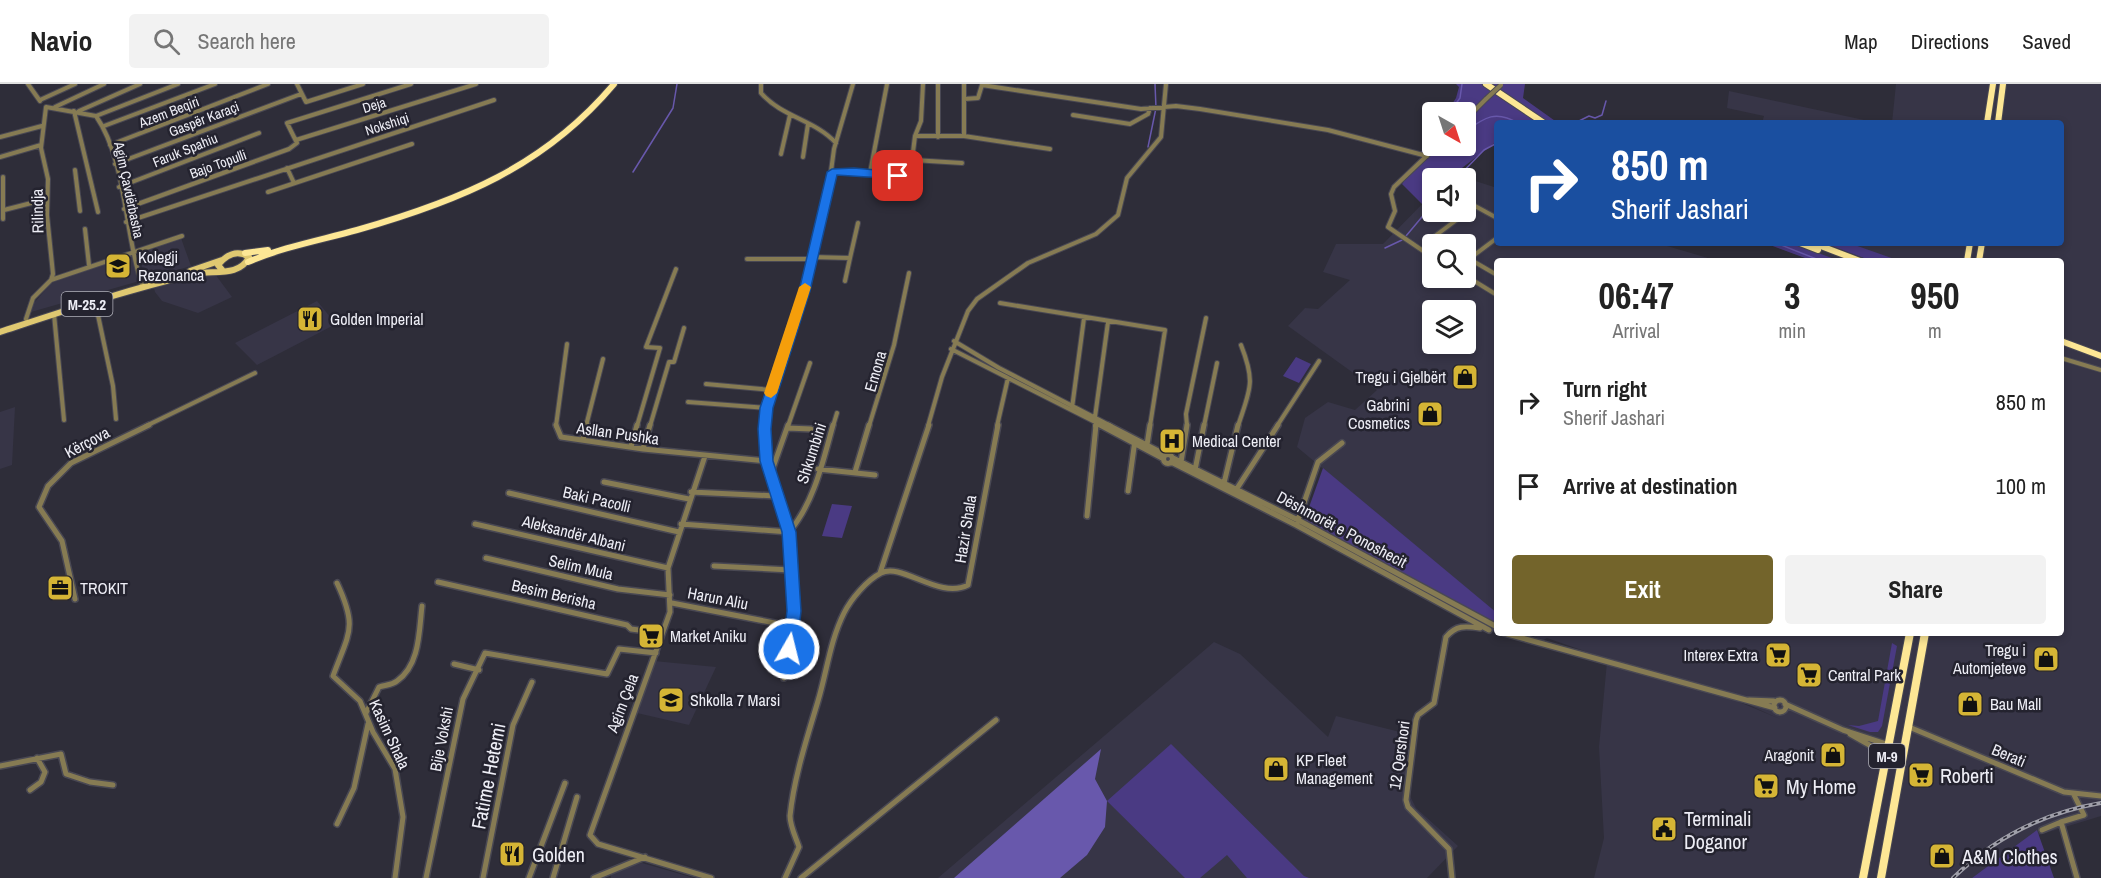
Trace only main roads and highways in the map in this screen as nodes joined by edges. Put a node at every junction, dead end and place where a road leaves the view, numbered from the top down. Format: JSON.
{"nodes":[{"id":1,"x":608,"y":84,"type":"edge"},
{"id":2,"x":614,"y":84,"type":"edge"},
{"id":3,"x":1478,"y":84,"type":"edge"},
{"id":4,"x":1486,"y":84,"type":"edge"},
{"id":5,"x":1993,"y":84,"type":"edge"},
{"id":6,"x":2003,"y":84,"type":"edge"},
{"id":7,"x":1531,"y":120,"type":"edge"},
{"id":8,"x":1540,"y":120,"type":"edge"},
{"id":9,"x":1988,"y":120,"type":"edge"},
{"id":10,"x":1998,"y":120,"type":"edge"},
{"id":11,"x":1808,"y":246,"type":"edge"},
{"id":12,"x":1821,"y":246,"type":"edge"},
{"id":13,"x":245,"y":254,"type":"junction"},
{"id":14,"x":1839,"y":258,"type":"edge"},
{"id":15,"x":1852,"y":258,"type":"edge"},
{"id":16,"x":222,"y":260,"type":"junction"},
{"id":17,"x":248,"y":262,"type":"junction"},
{"id":18,"x":223,"y":271,"type":"junction"},
{"id":19,"x":0,"y":329,"type":"edge"},
{"id":20,"x":2064,"y":337,"type":"edge"},
{"id":21,"x":2064,"y":342,"type":"edge"},
{"id":22,"x":2101,"y":350,"type":"edge"},
{"id":23,"x":2101,"y":356,"type":"edge"},
{"id":24,"x":1909,"y":636,"type":"edge"},
{"id":25,"x":1924,"y":636,"type":"edge"},
{"id":26,"x":1863,"y":878,"type":"edge"},
{"id":27,"x":1881,"y":878,"type":"edge"}],
"edges":[{"from":1,"to":13,"type":"highway"},
{"from":2,"to":17,"type":"highway"},
{"from":3,"to":7,"type":"highway"},
{"from":4,"to":8,"type":"highway"},
{"from":5,"to":9,"type":"highway"},
{"from":6,"to":10,"type":"highway"},
{"from":11,"to":14,"type":"highway"},
{"from":12,"to":15,"type":"highway"},
{"from":13,"to":16,"type":"main road","number":"M-25.2"},
{"from":13,"to":17,"type":"main road"},
{"from":16,"to":18,"type":"main road"},
{"from":16,"to":19,"type":"main road","number":"M-25.2"},
{"from":17,"to":18,"type":"main road","number":"M-25.2"},
{"from":18,"to":19,"type":"main road","number":"M-25.2"},
{"from":20,"to":22,"type":"highway"},
{"from":21,"to":23,"type":"highway"},
{"from":24,"to":26,"type":"highway","number":"M-9"},
{"from":25,"to":27,"type":"highway","number":"M-9"}]}
